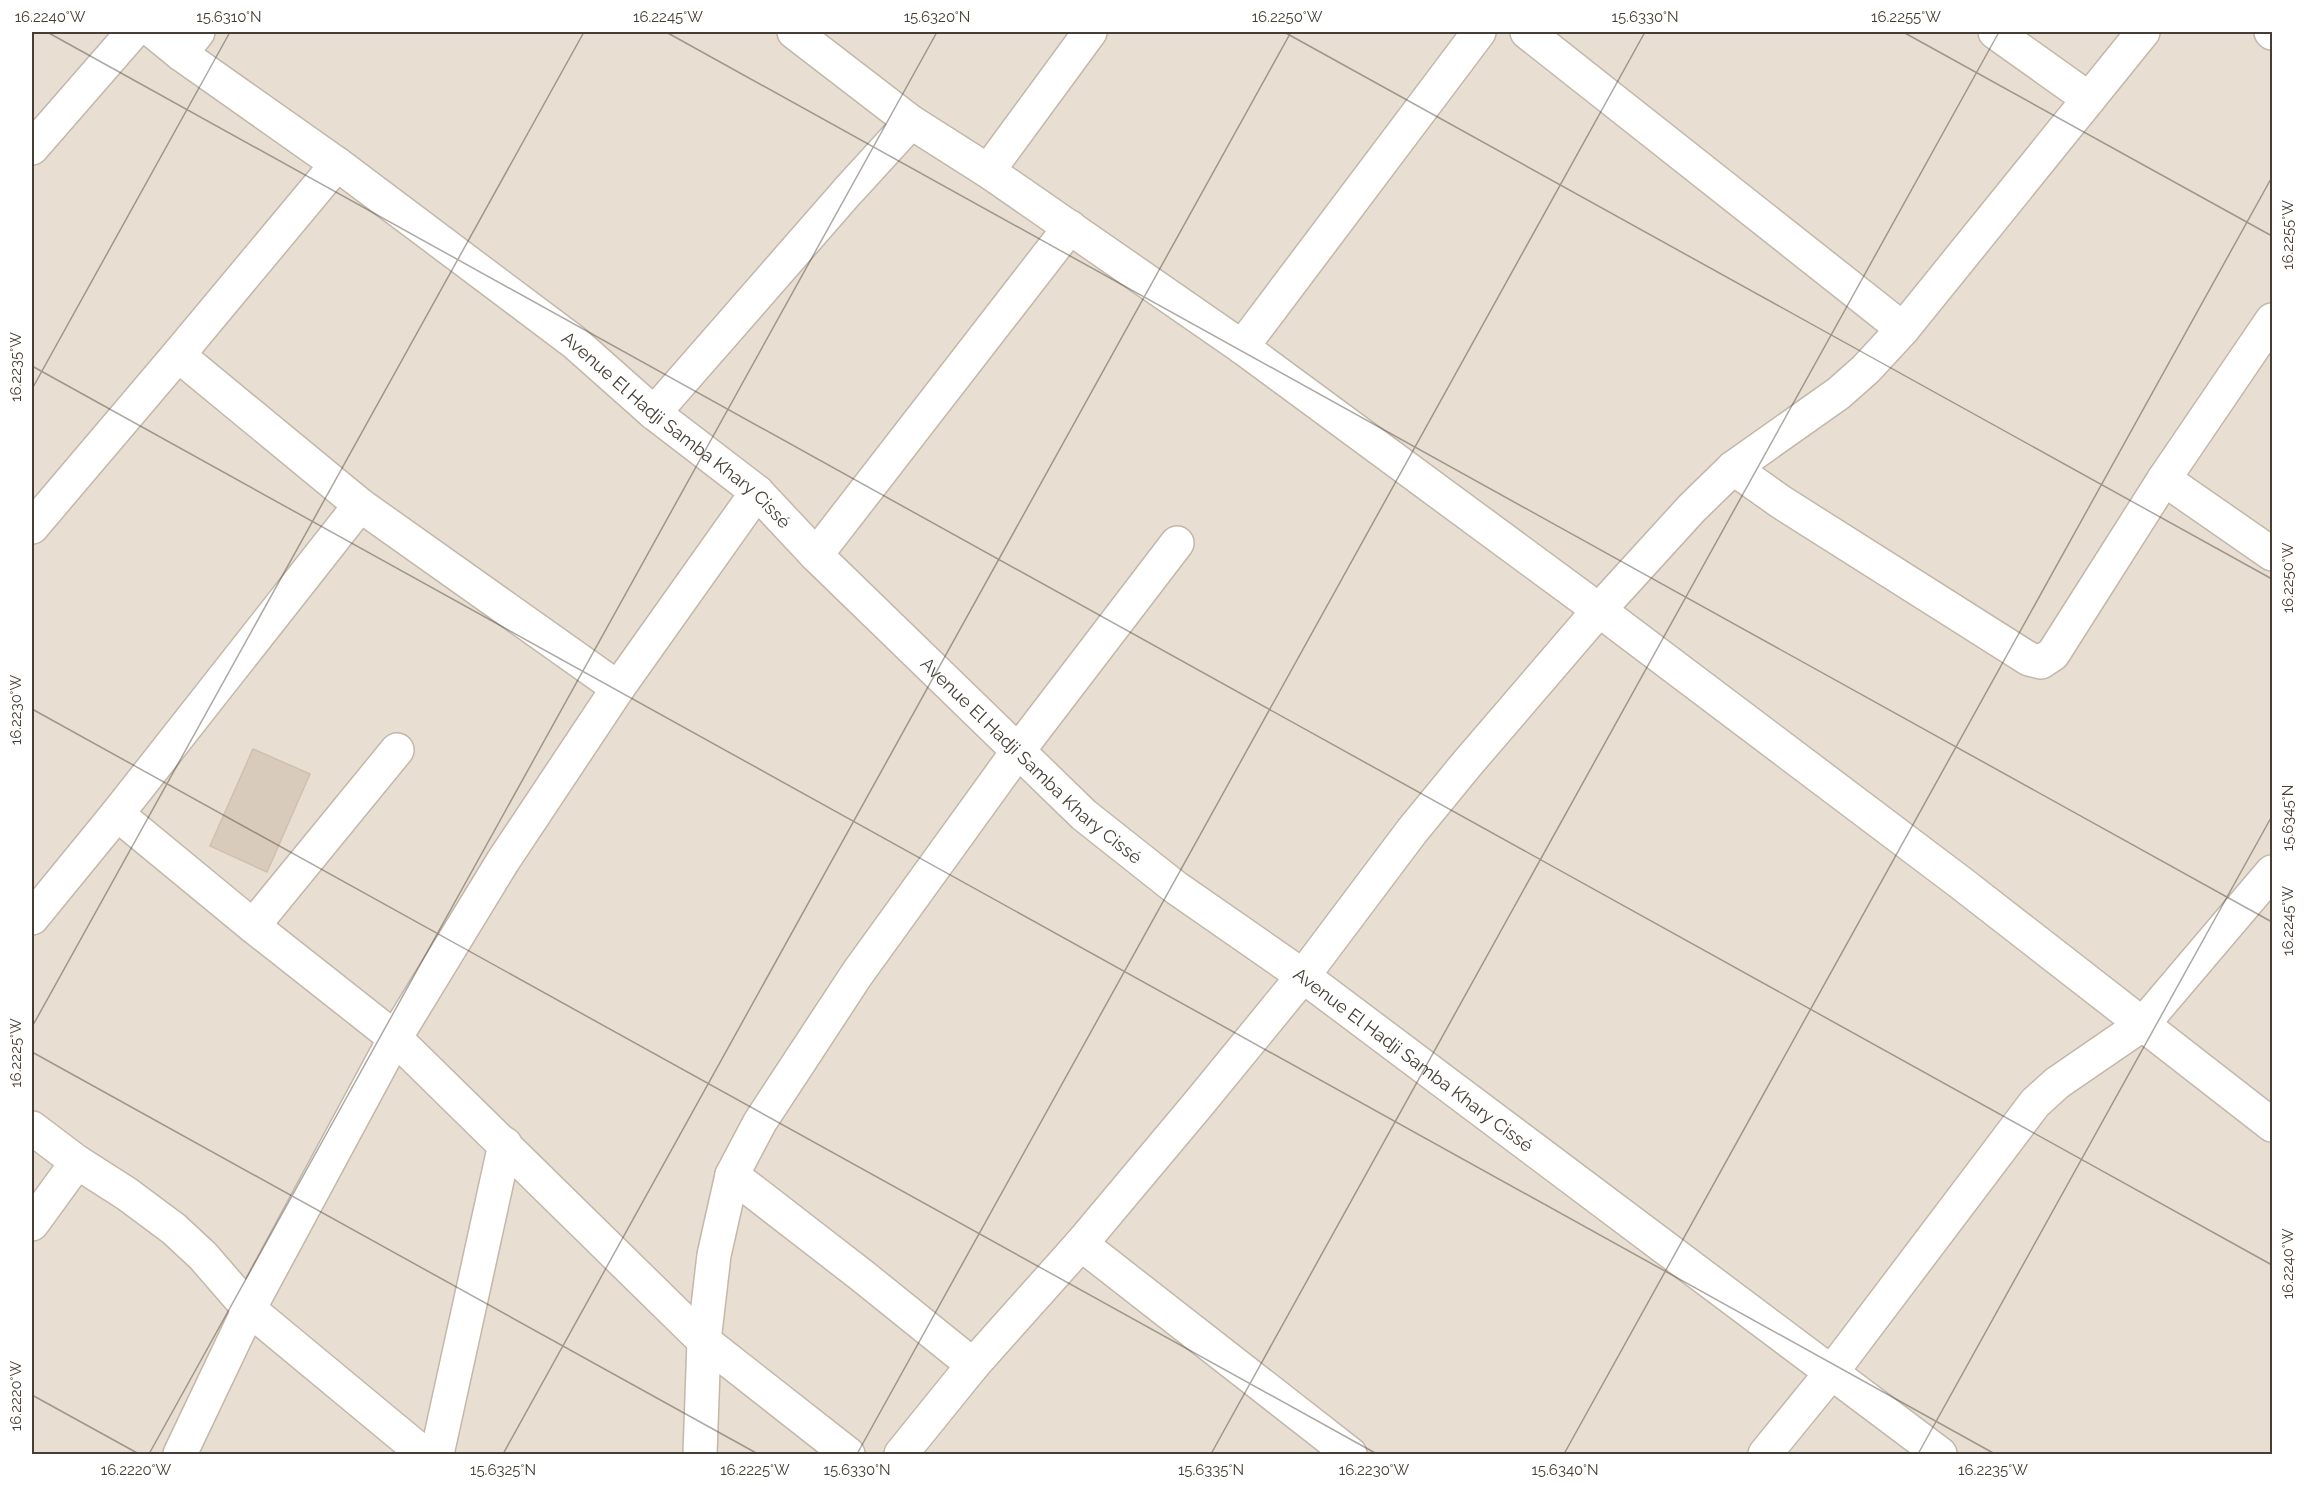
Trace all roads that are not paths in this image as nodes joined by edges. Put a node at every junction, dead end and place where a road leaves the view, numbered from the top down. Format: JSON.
{"nodes":[{"id":1,"x":133,"y":32,"type":"edge"},
{"id":2,"x":154,"y":32,"type":"edge"},
{"id":3,"x":794,"y":32,"type":"edge"},
{"id":4,"x":1090,"y":32,"type":"edge"},
{"id":5,"x":1479,"y":32,"type":"edge"},
{"id":6,"x":1527,"y":32,"type":"edge"},
{"id":7,"x":1995,"y":32,"type":"edge"},
{"id":8,"x":2143,"y":32,"type":"edge"},
{"id":9,"x":189,"y":43,"type":"edge"},
{"id":10,"x":2089,"y":99,"type":"junction"},
{"id":11,"x":911,"y":122,"type":"junction"},
{"id":12,"x":32,"y":148,"type":"edge"},
{"id":13,"x":337,"y":164,"type":"junction"},
{"id":14,"x":988,"y":171,"type":"junction"},
{"id":15,"x":1070,"y":227,"type":"junction"},
{"id":16,"x":2272,"y":320,"type":"edge"},
{"id":17,"x":1903,"y":329,"type":"junction"},
{"id":18,"x":1242,"y":347,"type":"junction"},
{"id":19,"x":178,"y":355,"type":"junction"},
{"id":20,"x":654,"y":413,"type":"junction"},
{"id":21,"x":1733,"y":468,"type":"junction"},
{"id":22,"x":2164,"y":479,"type":"junction"},
{"id":23,"x":757,"y":492,"type":"junction"},
{"id":24,"x":360,"y":505,"type":"junction"},
{"id":25,"x":32,"y":527,"type":"edge"},
{"id":26,"x":1177,"y":543,"type":"dead end"},
{"id":27,"x":2272,"y":554,"type":"edge"},
{"id":28,"x":816,"y":555,"type":"junction"},
{"id":29,"x":1599,"y":610,"type":"junction"},
{"id":30,"x":618,"y":688,"type":"junction"},
{"id":31,"x":397,"y":750,"type":"dead end"},
{"id":32,"x":1018,"y":751,"type":"junction"},
{"id":33,"x":117,"y":813,"type":"junction"},
{"id":34,"x":2272,"y":872,"type":"edge"},
{"id":35,"x":32,"y":918,"type":"edge"},
{"id":36,"x":253,"y":926,"type":"junction"},
{"id":37,"x":1303,"y":976,"type":"junction"},
{"id":38,"x":2143,"y":1024,"type":"junction"},
{"id":39,"x":395,"y":1038,"type":"junction"},
{"id":40,"x":2272,"y":1125,"type":"edge"},
{"id":41,"x":32,"y":1128,"type":"edge"},
{"id":42,"x":505,"y":1144,"type":"junction"},
{"id":43,"x":77,"y":1162,"type":"junction"},
{"id":44,"x":732,"y":1175,"type":"junction"},
{"id":45,"x":32,"y":1224,"type":"edge"},
{"id":46,"x":1081,"y":1244,"type":"junction"},
{"id":47,"x":249,"y":1309,"type":"junction"},
{"id":48,"x":704,"y":1341,"type":"junction"},
{"id":49,"x":973,"y":1365,"type":"junction"},
{"id":50,"x":1831,"y":1373,"type":"junction"},
{"id":51,"x":180,"y":1455,"type":"edge"},
{"id":52,"x":424,"y":1455,"type":"edge"},
{"id":53,"x":437,"y":1455,"type":"edge"},
{"id":54,"x":700,"y":1455,"type":"edge"},
{"id":55,"x":848,"y":1455,"type":"edge"},
{"id":56,"x":901,"y":1455,"type":"edge"},
{"id":57,"x":1350,"y":1455,"type":"edge"},
{"id":58,"x":1765,"y":1455,"type":"edge"},
{"id":59,"x":1940,"y":1455,"type":"edge"}],
"edges":[{"from":1,"to":12,"type":"street"},
{"from":2,"to":9,"type":"street","name":"Avenue El Hadji Samba Khary Cissé"},
{"from":3,"to":11,"type":"street"},
{"from":4,"to":14,"type":"street"},
{"from":5,"to":18,"type":"street"},
{"from":6,"to":17,"type":"street"},
{"from":7,"to":10,"type":"street"},
{"from":8,"to":10,"type":"street"},
{"from":9,"to":13,"type":"street","name":"Avenue El Hadji Samba Khary Cissé"},
{"from":10,"to":17,"type":"street"},
{"from":11,"to":14,"type":"street"},
{"from":11,"to":20,"type":"street"},
{"from":13,"to":19,"type":"street"},
{"from":13,"to":20,"type":"street","name":"Avenue El Hadji Samba Khary Cissé"},
{"from":14,"to":15,"type":"street"},
{"from":15,"to":18,"type":"street"},
{"from":15,"to":28,"type":"street"},
{"from":16,"to":22,"type":"street"},
{"from":17,"to":21,"type":"street"},
{"from":18,"to":29,"type":"street"},
{"from":19,"to":24,"type":"street"},
{"from":19,"to":25,"type":"street"},
{"from":20,"to":23,"type":"street","name":"Avenue El Hadji Samba Khary Cissé"},
{"from":21,"to":22,"type":"street"},
{"from":21,"to":29,"type":"street"},
{"from":22,"to":27,"type":"street"},
{"from":23,"to":28,"type":"street","name":"Avenue El Hadji Samba Khary Cissé"},
{"from":23,"to":30,"type":"street"},
{"from":24,"to":30,"type":"street"},
{"from":24,"to":33,"type":"street"},
{"from":26,"to":32,"type":"street"},
{"from":28,"to":32,"type":"street","name":"Avenue El Hadji Samba Khary Cissé"},
{"from":29,"to":37,"type":"street"},
{"from":29,"to":38,"type":"street"},
{"from":30,"to":39,"type":"street"},
{"from":31,"to":36,"type":"street"},
{"from":32,"to":37,"type":"street","name":"Avenue El Hadji Samba Khary Cissé"},
{"from":32,"to":44,"type":"street"},
{"from":33,"to":35,"type":"street"},
{"from":33,"to":36,"type":"street"},
{"from":34,"to":38,"type":"street"},
{"from":36,"to":39,"type":"street"},
{"from":37,"to":46,"type":"street"},
{"from":37,"to":50,"type":"street","name":"Avenue El Hadji Samba Khary Cissé"},
{"from":38,"to":40,"type":"street"},
{"from":38,"to":50,"type":"street"},
{"from":39,"to":42,"type":"street"},
{"from":39,"to":47,"type":"street"},
{"from":41,"to":43,"type":"street"},
{"from":42,"to":48,"type":"street"},
{"from":42,"to":53,"type":"street"},
{"from":43,"to":45,"type":"street"},
{"from":43,"to":47,"type":"street"},
{"from":44,"to":48,"type":"street"},
{"from":44,"to":49,"type":"street"},
{"from":46,"to":49,"type":"street"},
{"from":46,"to":57,"type":"street"},
{"from":47,"to":51,"type":"street"},
{"from":47,"to":52,"type":"street"},
{"from":48,"to":54,"type":"street"},
{"from":48,"to":55,"type":"street"},
{"from":49,"to":56,"type":"street"},
{"from":50,"to":58,"type":"street"},
{"from":50,"to":59,"type":"street","name":"Avenue El Hadji Samba Khary Cissé"}]}
